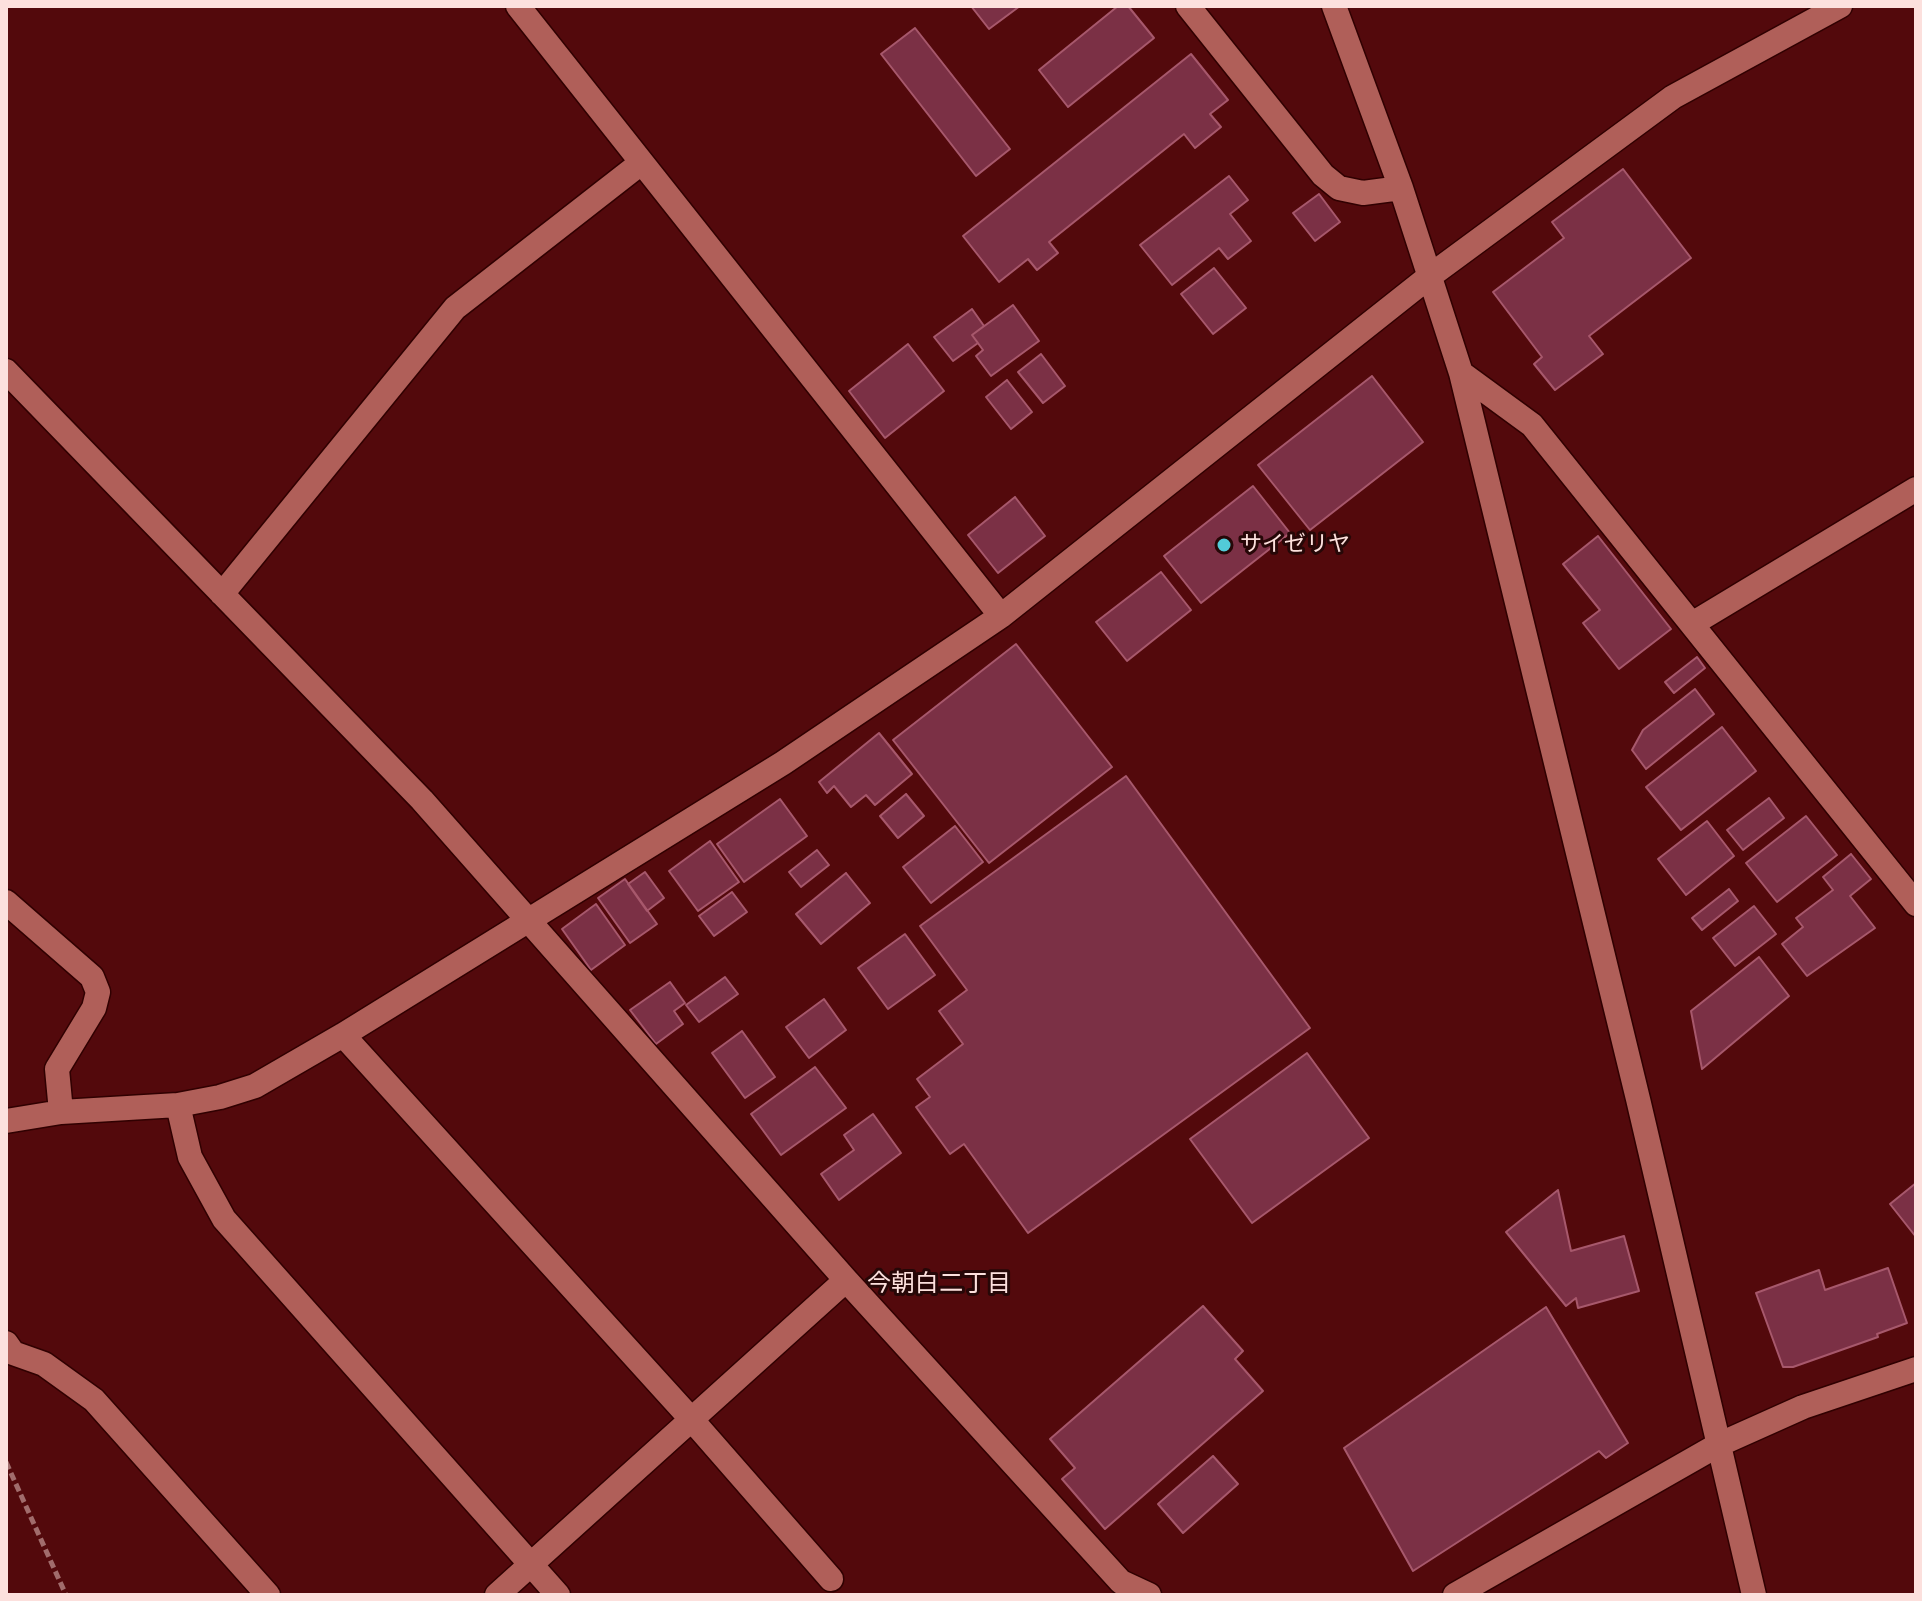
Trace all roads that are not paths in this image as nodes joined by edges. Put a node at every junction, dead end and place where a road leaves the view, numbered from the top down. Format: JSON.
{"nodes":[{"id":1,"x":518,"y":6,"type":"edge"},
{"id":2,"x":1188,"y":6,"type":"edge"},
{"id":3,"x":1334,"y":6,"type":"edge"},
{"id":4,"x":1840,"y":6,"type":"edge"},
{"id":5,"x":641,"y":163,"type":"junction"},
{"id":6,"x":1401,"y":188,"type":"junction"},
{"id":7,"x":1430,"y":276,"type":"junction"},
{"id":8,"x":6,"y":371,"type":"edge"},
{"id":9,"x":1461,"y":373,"type":"junction"},
{"id":10,"x":1916,"y":489,"type":"edge"},
{"id":11,"x":222,"y":594,"type":"junction"},
{"id":12,"x":1001,"y":616,"type":"junction"},
{"id":13,"x":1692,"y":624,"type":"junction"},
{"id":14,"x":6,"y":902,"type":"edge"},
{"id":15,"x":1916,"y":904,"type":"edge"},
{"id":16,"x":531,"y":920,"type":"junction"},
{"id":17,"x":343,"y":1035,"type":"junction"},
{"id":18,"x":178,"y":1105,"type":"junction"},
{"id":19,"x":61,"y":1112,"type":"junction"},
{"id":20,"x":6,"y":1121,"type":"edge"},
{"id":21,"x":846,"y":1280,"type":"junction"},
{"id":22,"x":6,"y":1343,"type":"edge"},
{"id":23,"x":1916,"y":1369,"type":"edge"},
{"id":24,"x":692,"y":1420,"type":"junction"},
{"id":25,"x":1718,"y":1445,"type":"junction"},
{"id":26,"x":531,"y":1564,"type":"junction"},
{"id":27,"x":831,"y":1579,"type":"dead end"},
{"id":28,"x":268,"y":1595,"type":"edge"},
{"id":29,"x":497,"y":1595,"type":"edge"},
{"id":30,"x":558,"y":1595,"type":"edge"},
{"id":31,"x":1149,"y":1595,"type":"edge"},
{"id":32,"x":1455,"y":1595,"type":"edge"},
{"id":33,"x":1754,"y":1595,"type":"edge"}],
"edges":[{"from":1,"to":5,"type":"street"},
{"from":2,"to":6,"type":"street"},
{"from":3,"to":6,"type":"street"},
{"from":4,"to":7,"type":"street"},
{"from":5,"to":11,"type":"street"},
{"from":5,"to":12,"type":"street"},
{"from":6,"to":7,"type":"street"},
{"from":7,"to":9,"type":"street"},
{"from":7,"to":12,"type":"street"},
{"from":8,"to":11,"type":"street"},
{"from":9,"to":13,"type":"street"},
{"from":9,"to":25,"type":"street"},
{"from":10,"to":13,"type":"street"},
{"from":11,"to":16,"type":"street"},
{"from":12,"to":16,"type":"street"},
{"from":13,"to":15,"type":"street"},
{"from":14,"to":19,"type":"street"},
{"from":16,"to":17,"type":"street"},
{"from":16,"to":21,"type":"street"},
{"from":17,"to":18,"type":"street"},
{"from":17,"to":24,"type":"street"},
{"from":18,"to":19,"type":"street"},
{"from":18,"to":26,"type":"street"},
{"from":19,"to":20,"type":"street"},
{"from":21,"to":24,"type":"street"},
{"from":21,"to":31,"type":"street"},
{"from":22,"to":28,"type":"street"},
{"from":23,"to":25,"type":"street"},
{"from":24,"to":26,"type":"street"},
{"from":24,"to":27,"type":"street"},
{"from":25,"to":32,"type":"street"},
{"from":25,"to":33,"type":"street"},
{"from":26,"to":29,"type":"street"},
{"from":26,"to":30,"type":"street"}]}
